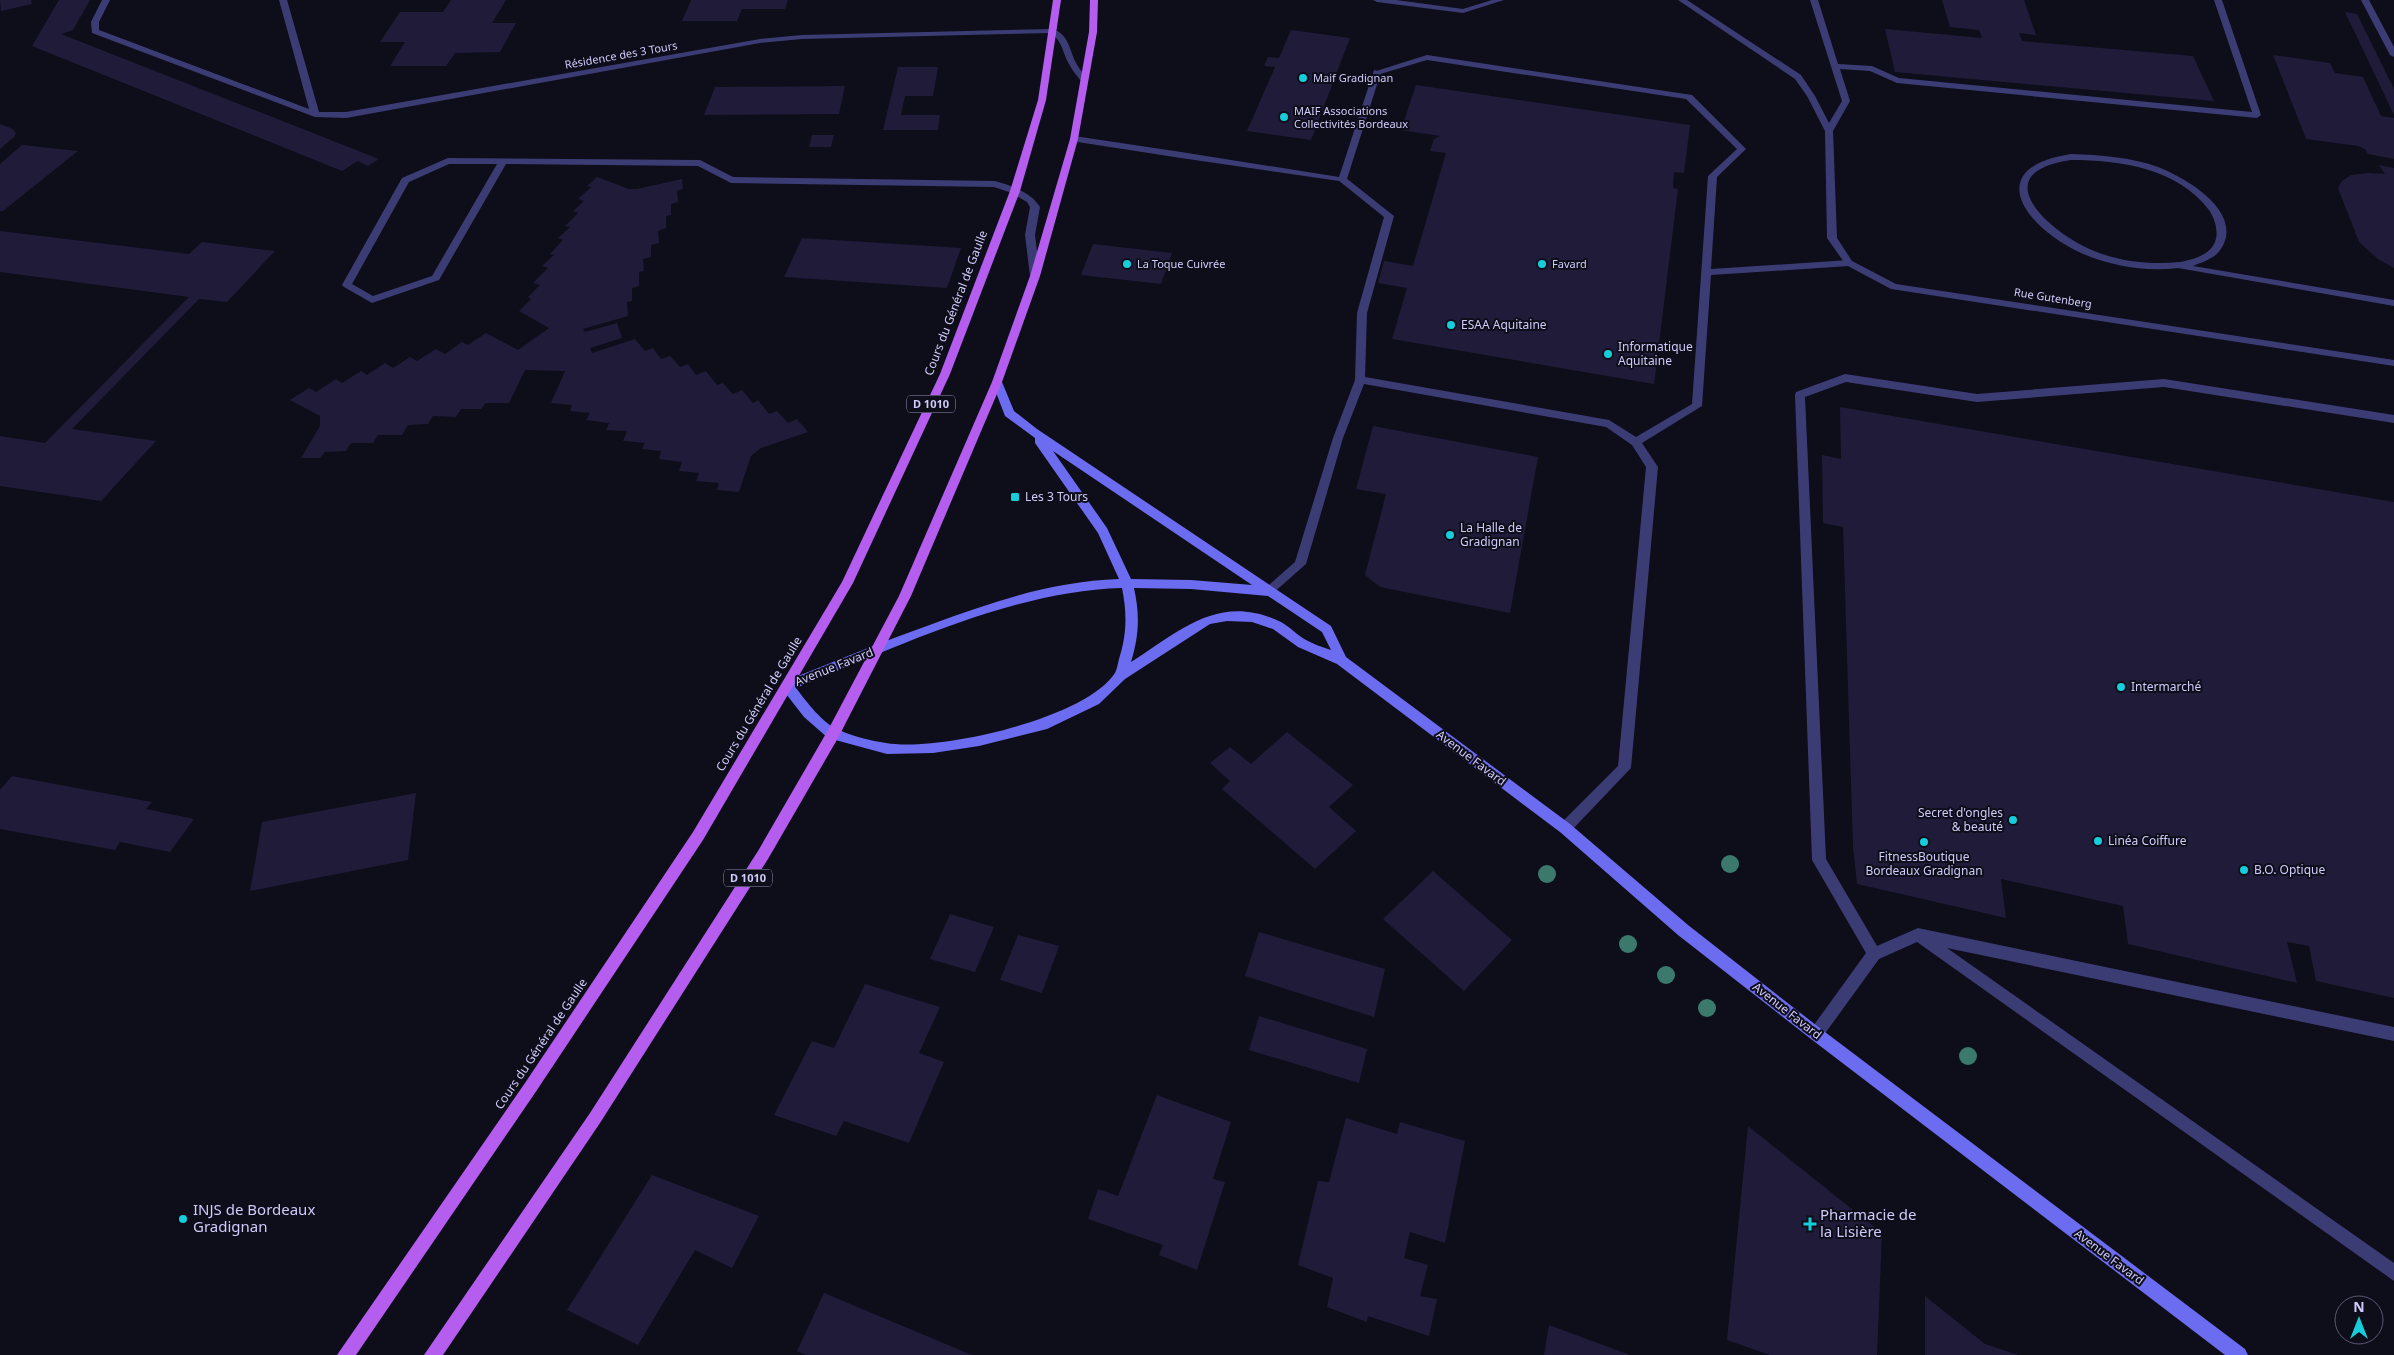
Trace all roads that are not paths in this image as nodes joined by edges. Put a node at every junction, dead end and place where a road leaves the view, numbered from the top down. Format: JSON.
{"nodes":[{"id":1,"x":106,"y":0,"type":"edge"},
{"id":2,"x":283,"y":0,"type":"edge"},
{"id":3,"x":1057,"y":0,"type":"edge"},
{"id":4,"x":1094,"y":0,"type":"edge"},
{"id":5,"x":1377,"y":0,"type":"edge"},
{"id":6,"x":1500,"y":0,"type":"edge"},
{"id":7,"x":1682,"y":0,"type":"edge"},
{"id":8,"x":1814,"y":0,"type":"edge"},
{"id":9,"x":2218,"y":0,"type":"edge"},
{"id":10,"x":2365,"y":0,"type":"edge"},
{"id":11,"x":1052,"y":31,"type":"junction"},
{"id":12,"x":2394,"y":56,"type":"edge"},
{"id":13,"x":1835,"y":66,"type":"junction"},
{"id":14,"x":1084,"y":79,"type":"junction"},
{"id":15,"x":315,"y":114,"type":"junction"},
{"id":16,"x":1829,"y":131,"type":"junction"},
{"id":17,"x":1074,"y":139,"type":"junction"},
{"id":18,"x":503,"y":161,"type":"junction"},
{"id":19,"x":1343,"y":180,"type":"junction"},
{"id":20,"x":1015,"y":191,"type":"junction"},
{"id":21,"x":1849,"y":263,"type":"junction"},
{"id":22,"x":2177,"y":266,"type":"junction"},
{"id":23,"x":1706,"y":272,"type":"junction"},
{"id":24,"x":1034,"y":276,"type":"junction"},
{"id":25,"x":2394,"y":303,"type":"edge"},
{"id":26,"x":2394,"y":364,"type":"edge"},
{"id":27,"x":1360,"y":380,"type":"junction"},
{"id":28,"x":997,"y":382,"type":"junction"},
{"id":29,"x":2394,"y":419,"type":"edge"},
{"id":30,"x":1033,"y":432,"type":"junction"},
{"id":31,"x":1636,"y":442,"type":"junction"},
{"id":32,"x":1126,"y":584,"type":"junction"},
{"id":33,"x":1268,"y":591,"type":"junction"},
{"id":34,"x":878,"y":648,"type":"junction"},
{"id":35,"x":1341,"y":660,"type":"junction"},
{"id":36,"x":1121,"y":675,"type":"junction"},
{"id":37,"x":787,"y":686,"type":"junction"},
{"id":38,"x":832,"y":734,"type":"junction"},
{"id":39,"x":1565,"y":828,"type":"junction"},
{"id":40,"x":1918,"y":935,"type":"junction"},
{"id":41,"x":1874,"y":954,"type":"junction"},
{"id":42,"x":1816,"y":1034,"type":"junction"},
{"id":43,"x":2394,"y":1034,"type":"edge"},
{"id":44,"x":2394,"y":1273,"type":"edge"},
{"id":45,"x":346,"y":1355,"type":"edge"},
{"id":46,"x":432,"y":1355,"type":"edge"},
{"id":47,"x":2239,"y":1355,"type":"edge"}],
"edges":[{"from":1,"to":15,"type":"street","name":"Résidence des 3 Tours"},
{"from":2,"to":15,"type":"street"},
{"from":3,"to":11,"type":"main road","name":"Cours du Général de Gaulle","number":"D 1010"},
{"from":4,"to":14,"type":"main road","number":"D 1010"},
{"from":5,"to":6,"type":"street"},
{"from":7,"to":16,"type":"street"},
{"from":8,"to":13,"type":"street"},
{"from":9,"to":13,"type":"street"},
{"from":10,"to":12,"type":"street"},
{"from":11,"to":14,"type":"street"},
{"from":11,"to":15,"type":"street","name":"Résidence des 3 Tours"},
{"from":11,"to":20,"type":"main road","name":"Cours du Général de Gaulle","number":"D 1010"},
{"from":13,"to":16,"type":"street"},
{"from":14,"to":17,"type":"main road","number":"D 1010"},
{"from":16,"to":21,"type":"street","name":"Rue Gutenberg"},
{"from":17,"to":19,"type":"street"},
{"from":17,"to":24,"type":"main road","number":"D 1010"},
{"from":18,"to":18,"type":"street"},
{"from":18,"to":20,"type":"street"},
{"from":19,"to":23,"type":"street"},
{"from":19,"to":27,"type":"street"},
{"from":20,"to":24,"type":"street"},
{"from":20,"to":37,"type":"main road","name":"Cours du Général de Gaulle","number":"D 1010"},
{"from":21,"to":23,"type":"street"},
{"from":21,"to":26,"type":"street","name":"Rue Gutenberg"},
{"from":22,"to":22,"type":"street"},
{"from":22,"to":25,"type":"street"},
{"from":23,"to":31,"type":"street"},
{"from":24,"to":28,"type":"main road","number":"D 1010"},
{"from":27,"to":31,"type":"street"},
{"from":27,"to":33,"type":"street"},
{"from":28,"to":30,"type":"street","name":"Avenue Favard"},
{"from":28,"to":34,"type":"main road","number":"D 1010"},
{"from":29,"to":41,"type":"street"},
{"from":30,"to":32,"type":"street","name":"Avenue Favard"},
{"from":30,"to":33,"type":"street","name":"Avenue Favard"},
{"from":31,"to":39,"type":"street"},
{"from":32,"to":33,"type":"street","name":"Avenue Favard"},
{"from":32,"to":34,"type":"street","name":"Avenue Favard"},
{"from":32,"to":36,"type":"street","name":"Avenue Favard"},
{"from":33,"to":35,"type":"street","name":"Avenue Favard"},
{"from":34,"to":37,"type":"street","name":"Avenue Favard"},
{"from":34,"to":38,"type":"main road","number":"D 1010"},
{"from":35,"to":36,"type":"street","name":"Avenue Favard"},
{"from":35,"to":39,"type":"street","name":"Avenue Favard"},
{"from":36,"to":38,"type":"street","name":"Avenue Favard"},
{"from":37,"to":38,"type":"street","name":"Avenue Favard"},
{"from":37,"to":45,"type":"main road","name":"Cours du Général de Gaulle","number":"D 1010"},
{"from":38,"to":46,"type":"main road","number":"D 1010"},
{"from":39,"to":42,"type":"street","name":"Avenue Favard"},
{"from":40,"to":41,"type":"street"},
{"from":40,"to":43,"type":"street"},
{"from":40,"to":44,"type":"street"},
{"from":41,"to":42,"type":"street"},
{"from":42,"to":47,"type":"street","name":"Avenue Favard"}]}
